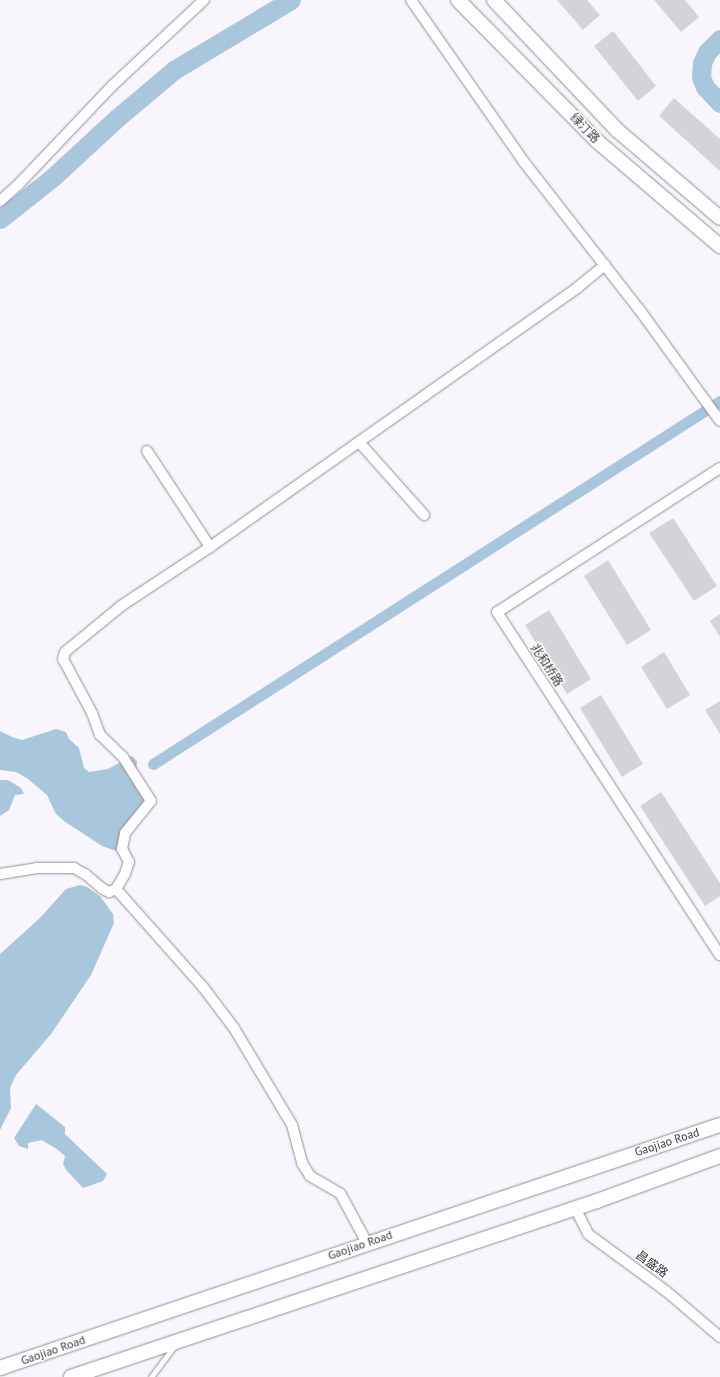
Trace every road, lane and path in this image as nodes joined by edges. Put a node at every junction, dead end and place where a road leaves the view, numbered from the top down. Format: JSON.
{"nodes":[{"id":1,"x":204,"y":0,"type":"edge"},
{"id":2,"x":411,"y":0,"type":"edge"},
{"id":3,"x":458,"y":0,"type":"edge"},
{"id":4,"x":494,"y":0,"type":"edge"},
{"id":5,"x":0,"y":201,"type":"edge"},
{"id":6,"x":720,"y":218,"type":"edge"},
{"id":7,"x":720,"y":246,"type":"edge"},
{"id":8,"x":605,"y":265,"type":"junction"},
{"id":9,"x":720,"y":421,"type":"edge"},
{"id":10,"x":359,"y":442,"type":"junction"},
{"id":11,"x":147,"y":451,"type":"dead end"},
{"id":12,"x":720,"y":468,"type":"edge"},
{"id":13,"x":424,"y":515,"type":"dead end"},
{"id":14,"x":210,"y":548,"type":"junction"},
{"id":15,"x":0,"y":874,"type":"edge"},
{"id":16,"x":116,"y":889,"type":"junction"},
{"id":17,"x":720,"y":954,"type":"edge"},
{"id":18,"x":720,"y":1125,"type":"edge"},
{"id":19,"x":720,"y":1156,"type":"edge"},
{"id":20,"x":575,"y":1208,"type":"junction"},
{"id":21,"x":367,"y":1243,"type":"junction"},
{"id":22,"x":720,"y":1337,"type":"edge"},
{"id":23,"x":178,"y":1340,"type":"junction"},
{"id":24,"x":0,"y":1368,"type":"edge"},
{"id":25,"x":71,"y":1377,"type":"edge"},
{"id":26,"x":151,"y":1377,"type":"edge"}],
"edges":[{"from":1,"to":5,"type":"street"},
{"from":2,"to":8,"type":"street"},
{"from":3,"to":7,"type":"main road","name":"绿汀路"},
{"from":4,"to":6,"type":"main road","name":"绿汀路"},
{"from":8,"to":9,"type":"street"},
{"from":8,"to":10,"type":"street"},
{"from":10,"to":13,"type":"street"},
{"from":10,"to":14,"type":"street"},
{"from":11,"to":14,"type":"street"},
{"from":12,"to":17,"type":"street","name":"兆和桥路"},
{"from":14,"to":16,"type":"street"},
{"from":15,"to":16,"type":"street"},
{"from":16,"to":21,"type":"street"},
{"from":18,"to":21,"type":"main road","name":"Gaojiao Road"},
{"from":19,"to":20,"type":"main road"},
{"from":20,"to":22,"type":"street","name":"昌盛路"},
{"from":20,"to":23,"type":"main road"},
{"from":21,"to":24,"type":"main road","name":"Gaojiao Road"},
{"from":23,"to":25,"type":"main road"},
{"from":23,"to":26,"type":"lane"}]}
